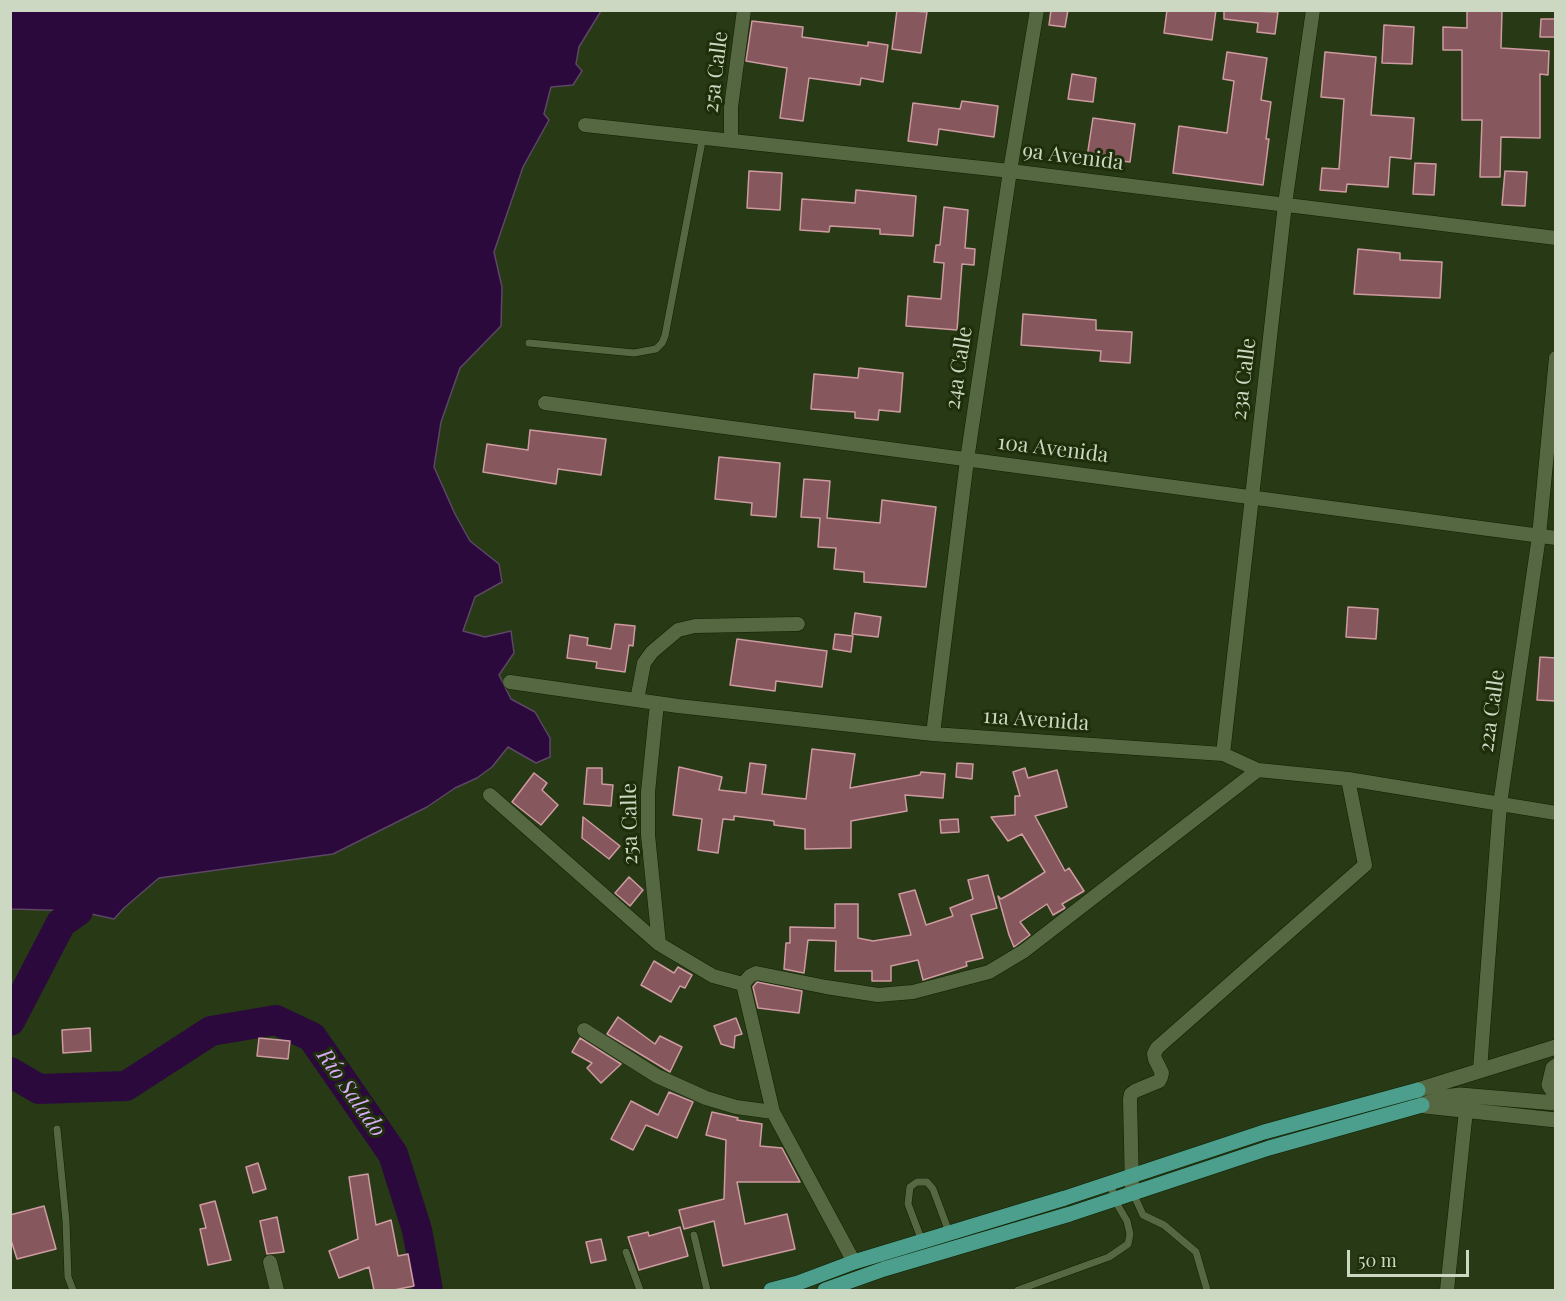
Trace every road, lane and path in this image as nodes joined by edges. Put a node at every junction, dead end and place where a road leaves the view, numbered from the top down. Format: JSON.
{"nodes":[{"id":1,"x":744,"y":10,"type":"edge"},
{"id":2,"x":1037,"y":10,"type":"edge"},
{"id":3,"x":1312,"y":10,"type":"edge"},
{"id":4,"x":585,"y":125,"type":"dead end"},
{"id":5,"x":703,"y":136,"type":"junction"},
{"id":6,"x":731,"y":139,"type":"junction"},
{"id":7,"x":1010,"y":171,"type":"junction"},
{"id":8,"x":1285,"y":204,"type":"junction"},
{"id":9,"x":1556,"y":238,"type":"edge"},
{"id":10,"x":529,"y":343,"type":"dead end"},
{"id":11,"x":1556,"y":358,"type":"edge"},
{"id":12,"x":545,"y":403,"type":"dead end"},
{"id":13,"x":967,"y":459,"type":"junction"},
{"id":14,"x":1252,"y":496,"type":"junction"},
{"id":15,"x":1539,"y":536,"type":"junction"},
{"id":16,"x":1556,"y":538,"type":"edge"},
{"id":17,"x":798,"y":624,"type":"dead end"},
{"id":18,"x":510,"y":682,"type":"dead end"},
{"id":19,"x":637,"y":700,"type":"junction"},
{"id":20,"x":657,"y":703,"type":"junction"},
{"id":21,"x":933,"y":734,"type":"junction"},
{"id":22,"x":1223,"y":754,"type":"junction"},
{"id":23,"x":1258,"y":770,"type":"junction"},
{"id":24,"x":1348,"y":779,"type":"junction"},
{"id":25,"x":490,"y":795,"type":"dead end"},
{"id":26,"x":1500,"y":804,"type":"junction"},
{"id":27,"x":1556,"y":813,"type":"edge"},
{"id":28,"x":659,"y":944,"type":"junction"},
{"id":29,"x":743,"y":984,"type":"junction"},
{"id":30,"x":585,"y":1030,"type":"dead end"},
{"id":31,"x":1556,"y":1047,"type":"edge"},
{"id":32,"x":1556,"y":1066,"type":"edge"},
{"id":33,"x":1480,"y":1071,"type":"junction"},
{"id":34,"x":1556,"y":1096,"type":"edge"},
{"id":35,"x":1467,"y":1103,"type":"junction"},
{"id":36,"x":1556,"y":1103,"type":"edge"},
{"id":37,"x":773,"y":1112,"type":"junction"},
{"id":38,"x":1556,"y":1120,"type":"edge"},
{"id":39,"x":57,"y":1129,"type":"dead end"},
{"id":40,"x":1131,"y":1176,"type":"junction"},
{"id":41,"x":1111,"y":1183,"type":"junction"},
{"id":42,"x":1133,"y":1192,"type":"junction"},
{"id":43,"x":1114,"y":1199,"type":"junction"},
{"id":44,"x":949,"y":1232,"type":"junction"},
{"id":45,"x":694,"y":1235,"type":"dead end"},
{"id":46,"x":922,"y":1241,"type":"junction"},
{"id":47,"x":626,"y":1252,"type":"dead end"},
{"id":48,"x":270,"y":1262,"type":"dead end"},
{"id":49,"x":854,"y":1262,"type":"junction"},
{"id":50,"x":799,"y":1287,"type":"edge"},
{"id":51,"x":73,"y":1290,"type":"edge"},
{"id":52,"x":277,"y":1290,"type":"edge"},
{"id":53,"x":640,"y":1290,"type":"edge"},
{"id":54,"x":707,"y":1290,"type":"edge"},
{"id":55,"x":771,"y":1290,"type":"edge"},
{"id":56,"x":825,"y":1290,"type":"edge"},
{"id":57,"x":1018,"y":1290,"type":"edge"},
{"id":58,"x":1207,"y":1290,"type":"edge"},
{"id":59,"x":1446,"y":1290,"type":"edge"}],
"edges":[{"from":1,"to":6,"type":"street","name":"25a Calle"},
{"from":2,"to":7,"type":"street","name":"24a Calle"},
{"from":3,"to":8,"type":"street","name":"23a Calle"},
{"from":4,"to":5,"type":"street","name":"9a Avenida"},
{"from":5,"to":6,"type":"street","name":"9a Avenida"},
{"from":5,"to":10,"type":"lane"},
{"from":6,"to":7,"type":"street","name":"9a Avenida"},
{"from":7,"to":8,"type":"street","name":"9a Avenida"},
{"from":7,"to":13,"type":"street","name":"24a Calle"},
{"from":8,"to":9,"type":"street","name":"9a Avenida"},
{"from":8,"to":14,"type":"street","name":"23a Calle"},
{"from":11,"to":15,"type":"street","name":"22a Calle"},
{"from":12,"to":13,"type":"street","name":"10a Avenida"},
{"from":13,"to":14,"type":"street","name":"10a Avenida"},
{"from":13,"to":21,"type":"street","name":"24a Calle"},
{"from":14,"to":15,"type":"street","name":"10a Avenida"},
{"from":14,"to":22,"type":"street","name":"23a Calle"},
{"from":15,"to":16,"type":"street","name":"10a Avenida"},
{"from":15,"to":26,"type":"street","name":"22a Calle"},
{"from":17,"to":19,"type":"street"},
{"from":18,"to":19,"type":"street","name":"11a Avenida"},
{"from":19,"to":20,"type":"street","name":"11a Avenida"},
{"from":20,"to":21,"type":"street","name":"11a Avenida"},
{"from":20,"to":28,"type":"street","name":"25a Calle"},
{"from":21,"to":22,"type":"street","name":"11a Avenida"},
{"from":22,"to":23,"type":"street","name":"11a Avenida"},
{"from":23,"to":24,"type":"street","name":"11a Avenida"},
{"from":23,"to":29,"type":"street"},
{"from":24,"to":26,"type":"street","name":"11a Avenida"},
{"from":24,"to":40,"type":"street"},
{"from":25,"to":28,"type":"street"},
{"from":26,"to":27,"type":"street","name":"11a Avenida"},
{"from":26,"to":33,"type":"street","name":"22a Calle"},
{"from":28,"to":29,"type":"street"},
{"from":29,"to":37,"type":"street"},
{"from":30,"to":37,"type":"street"},
{"from":31,"to":33,"type":"main road"},
{"from":32,"to":34,"type":"main road"},
{"from":33,"to":40,"type":"main road"},
{"from":35,"to":36,"type":"main road"},
{"from":35,"to":38,"type":"main road"},
{"from":35,"to":42,"type":"main road"},
{"from":35,"to":59,"type":"street"},
{"from":37,"to":49,"type":"street"},
{"from":39,"to":51,"type":"lane"},
{"from":40,"to":41,"type":"main road"},
{"from":40,"to":42,"type":"street"},
{"from":41,"to":43,"type":"lane"},
{"from":41,"to":44,"type":"main road"},
{"from":42,"to":43,"type":"main road"},
{"from":42,"to":58,"type":"lane"},
{"from":43,"to":56,"type":"main road"},
{"from":43,"to":57,"type":"lane"},
{"from":44,"to":46,"type":"main road"},
{"from":44,"to":46,"type":"lane"},
{"from":45,"to":54,"type":"lane"},
{"from":46,"to":49,"type":"main road"},
{"from":47,"to":53,"type":"lane"},
{"from":48,"to":52,"type":"street"},
{"from":49,"to":50,"type":"main road"},
{"from":50,"to":55,"type":"main road"}]}
